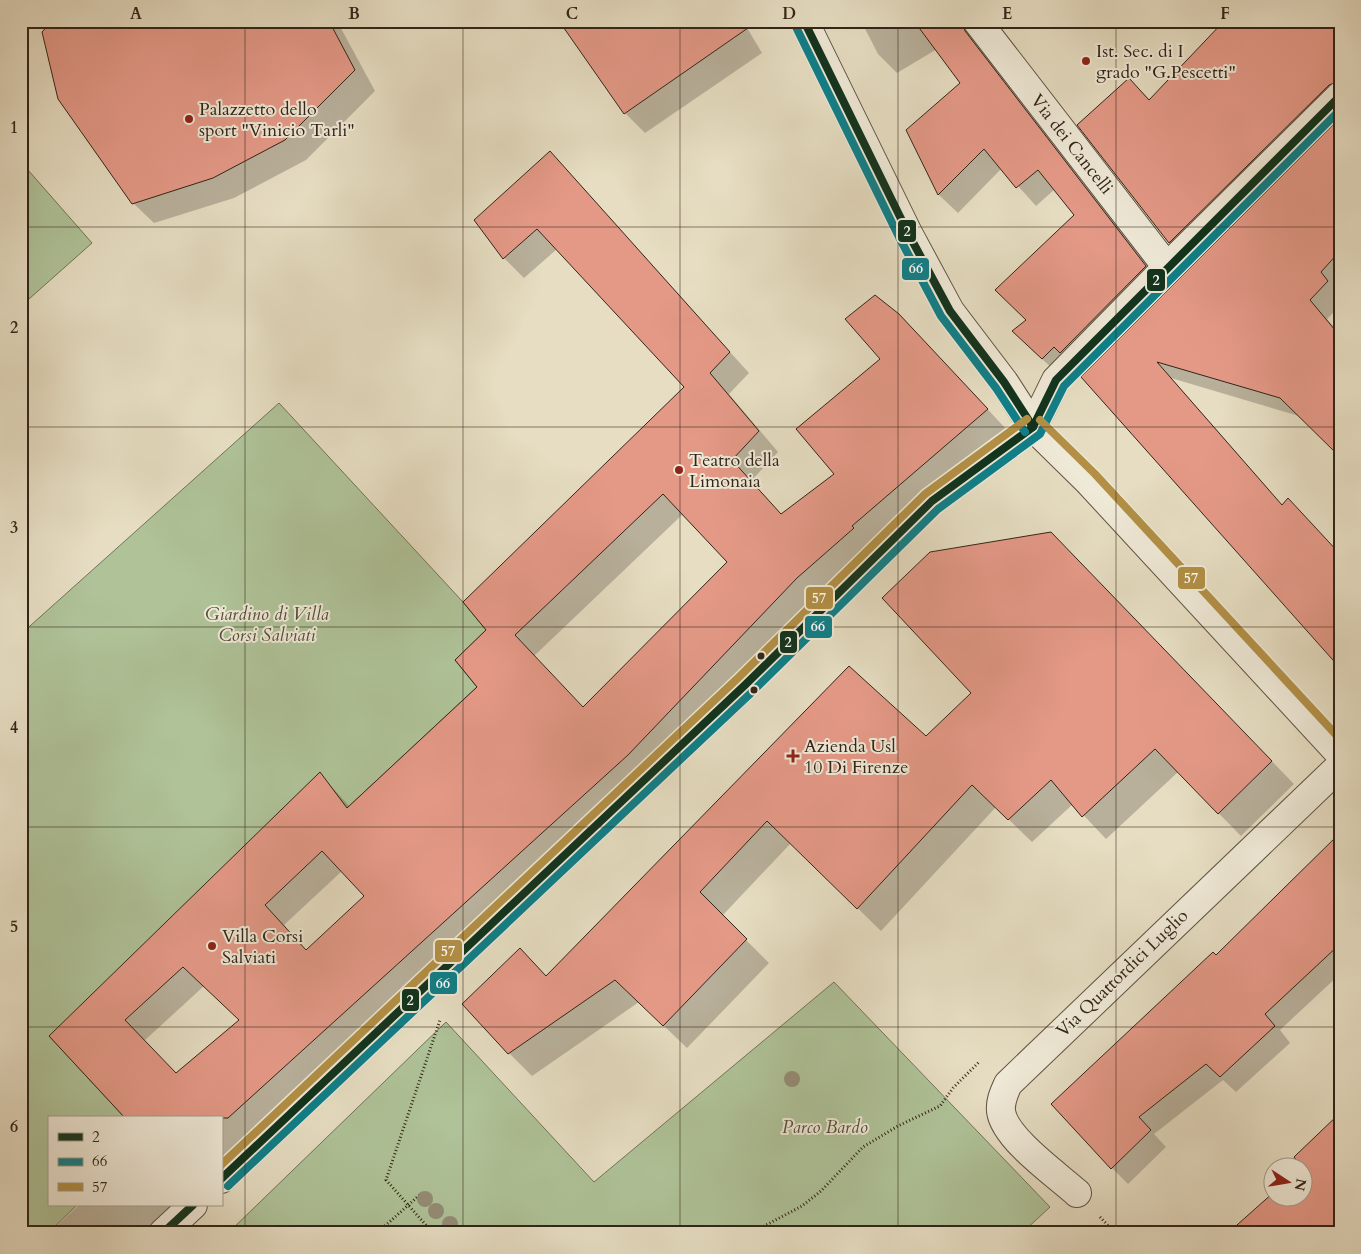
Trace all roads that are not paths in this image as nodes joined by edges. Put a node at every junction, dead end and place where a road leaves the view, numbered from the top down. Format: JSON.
{"nodes":[{"id":1,"x":804,"y":21,"type":"edge"},
{"id":2,"x":977,"y":21,"type":"edge"},
{"id":3,"x":1340,"y":96,"type":"edge"},
{"id":4,"x":1167,"y":266,"type":"junction"},
{"id":5,"x":1033,"y":427,"type":"junction"},
{"id":6,"x":1340,"y":754,"type":"edge"},
{"id":7,"x":1340,"y":766,"type":"edge"},
{"id":8,"x":222,"y":1178,"type":"edge"},
{"id":9,"x":1077,"y":1193,"type":"dead end"},
{"id":10,"x":192,"y":1206,"type":"edge"},
{"id":11,"x":163,"y":1233,"type":"edge"}],
"edges":[{"from":1,"to":5,"type":"street"},
{"from":2,"to":4,"type":"street","name":"Via dei Cancelli"},
{"from":3,"to":4,"type":"street"},
{"from":4,"to":5,"type":"street"},
{"from":5,"to":6,"type":"street"},
{"from":5,"to":8,"type":"street"},
{"from":7,"to":9,"type":"street","name":"Via Quattordici Luglio"},
{"from":10,"to":11,"type":"street"}]}
